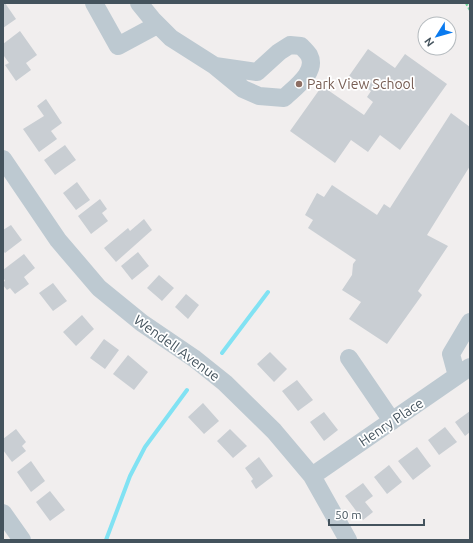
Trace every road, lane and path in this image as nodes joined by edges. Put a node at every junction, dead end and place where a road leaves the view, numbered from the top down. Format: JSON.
{"nodes":[{"id":1,"x":94,"y":3,"type":"edge"},
{"id":2,"x":139,"y":3,"type":"edge"},
{"id":3,"x":466,"y":3,"type":"edge"},
{"id":4,"x":470,"y":10,"type":"edge"},
{"id":5,"x":157,"y":25,"type":"junction"},
{"id":6,"x":215,"y":66,"type":"junction"},
{"id":7,"x":3,"y":159,"type":"edge"},
{"id":8,"x":470,"y":322,"type":"edge"},
{"id":9,"x":349,"y":358,"type":"dead end"},
{"id":10,"x":464,"y":372,"type":"edge"},
{"id":11,"x":392,"y":421,"type":"junction"},
{"id":12,"x":312,"y":476,"type":"junction"},
{"id":13,"x":3,"y":512,"type":"edge"},
{"id":14,"x":22,"y":540,"type":"edge"},
{"id":15,"x":348,"y":540,"type":"edge"}],
"edges":[{"from":1,"to":5,"type":"street"},
{"from":2,"to":5,"type":"street"},
{"from":3,"to":4,"type":"path"},
{"from":5,"to":6,"type":"street"},
{"from":6,"to":6,"type":"street"},
{"from":7,"to":12,"type":"street","name":"Wendell Avenue"},
{"from":8,"to":10,"type":"street"},
{"from":9,"to":11,"type":"street"},
{"from":10,"to":11,"type":"street","name":"Henry Place"},
{"from":11,"to":12,"type":"street","name":"Henry Place"},
{"from":12,"to":15,"type":"street","name":"Wendell Avenue"},
{"from":13,"to":14,"type":"street"}]}
